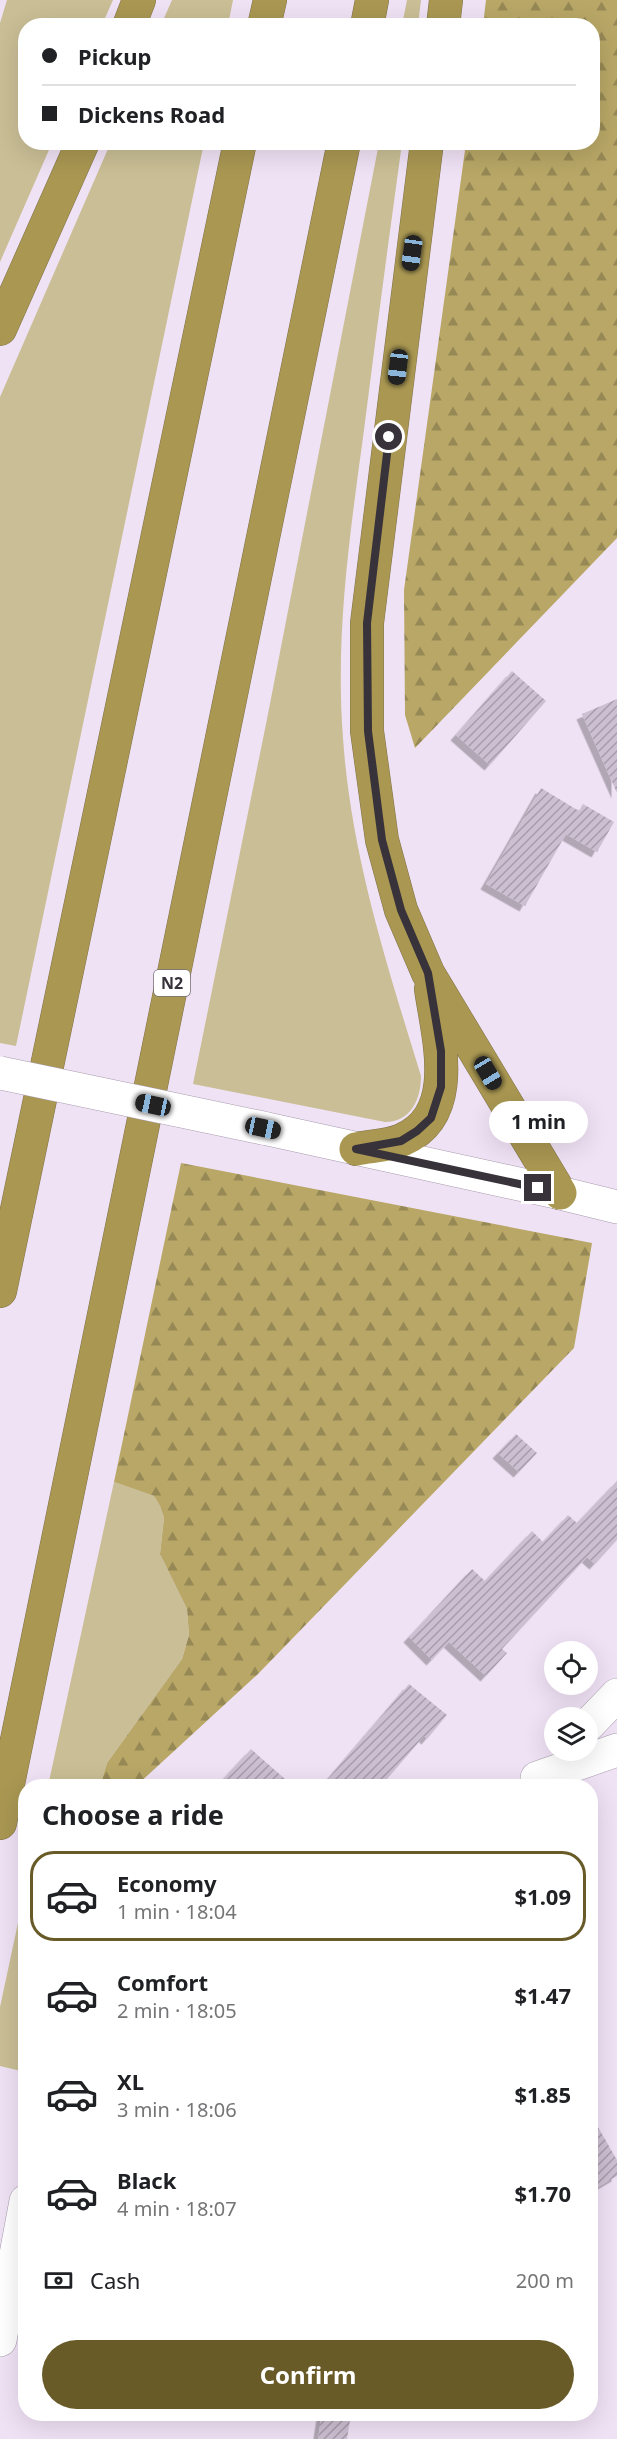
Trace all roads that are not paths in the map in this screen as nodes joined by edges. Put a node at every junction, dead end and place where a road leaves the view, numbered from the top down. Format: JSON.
{"nodes":[{"id":1,"x":139,"y":0,"type":"edge"},
{"id":2,"x":270,"y":0,"type":"edge"},
{"id":3,"x":372,"y":0,"type":"edge"},
{"id":4,"x":446,"y":0,"type":"edge"},
{"id":5,"x":132,"y":18,"type":"edge"},
{"id":6,"x":266,"y":18,"type":"edge"},
{"id":7,"x":369,"y":18,"type":"edge"},
{"id":8,"x":444,"y":18,"type":"edge"},
{"id":9,"x":79,"y":150,"type":"edge"},
{"id":10,"x":238,"y":150,"type":"edge"},
{"id":11,"x":342,"y":150,"type":"edge"},
{"id":12,"x":426,"y":150,"type":"edge"},
{"id":13,"x":0,"y":329,"type":"edge"},
{"id":14,"x":428,"y":973,"type":"junction"},
{"id":15,"x":0,"y":1073,"type":"edge"},
{"id":16,"x":356,"y":1149,"type":"junction"},
{"id":17,"x":560,"y":1193,"type":"junction"},
{"id":18,"x":617,"y":1207,"type":"edge"},
{"id":19,"x":0,"y":1291,"type":"edge"},
{"id":20,"x":617,"y":1695,"type":"edge"},
{"id":21,"x":598,"y":1715,"type":"edge"},
{"id":22,"x":617,"y":1750,"type":"edge"},
{"id":23,"x":554,"y":1761,"type":"edge"},
{"id":24,"x":537,"y":1779,"type":"edge"},
{"id":25,"x":543,"y":1779,"type":"edge"},
{"id":26,"x":0,"y":1823,"type":"edge"},
{"id":27,"x":18,"y":2244,"type":"edge"},
{"id":28,"x":0,"y":2340,"type":"edge"}],
"edges":[{"from":1,"to":5,"type":"highway"},
{"from":2,"to":6,"type":"highway"},
{"from":3,"to":7,"type":"highway"},
{"from":4,"to":8,"type":"highway"},
{"from":9,"to":13,"type":"highway"},
{"from":10,"to":19,"type":"highway"},
{"from":11,"to":26,"type":"highway","number":"N2"},
{"from":12,"to":14,"type":"highway"},
{"from":14,"to":16,"type":"highway"},
{"from":14,"to":17,"type":"highway"},
{"from":15,"to":16,"type":"street","bridge":true},
{"from":16,"to":17,"type":"street"},
{"from":17,"to":18,"type":"street"},
{"from":20,"to":21,"type":"street"},
{"from":22,"to":25,"type":"street"},
{"from":23,"to":24,"type":"street"},
{"from":27,"to":28,"type":"street"}]}
